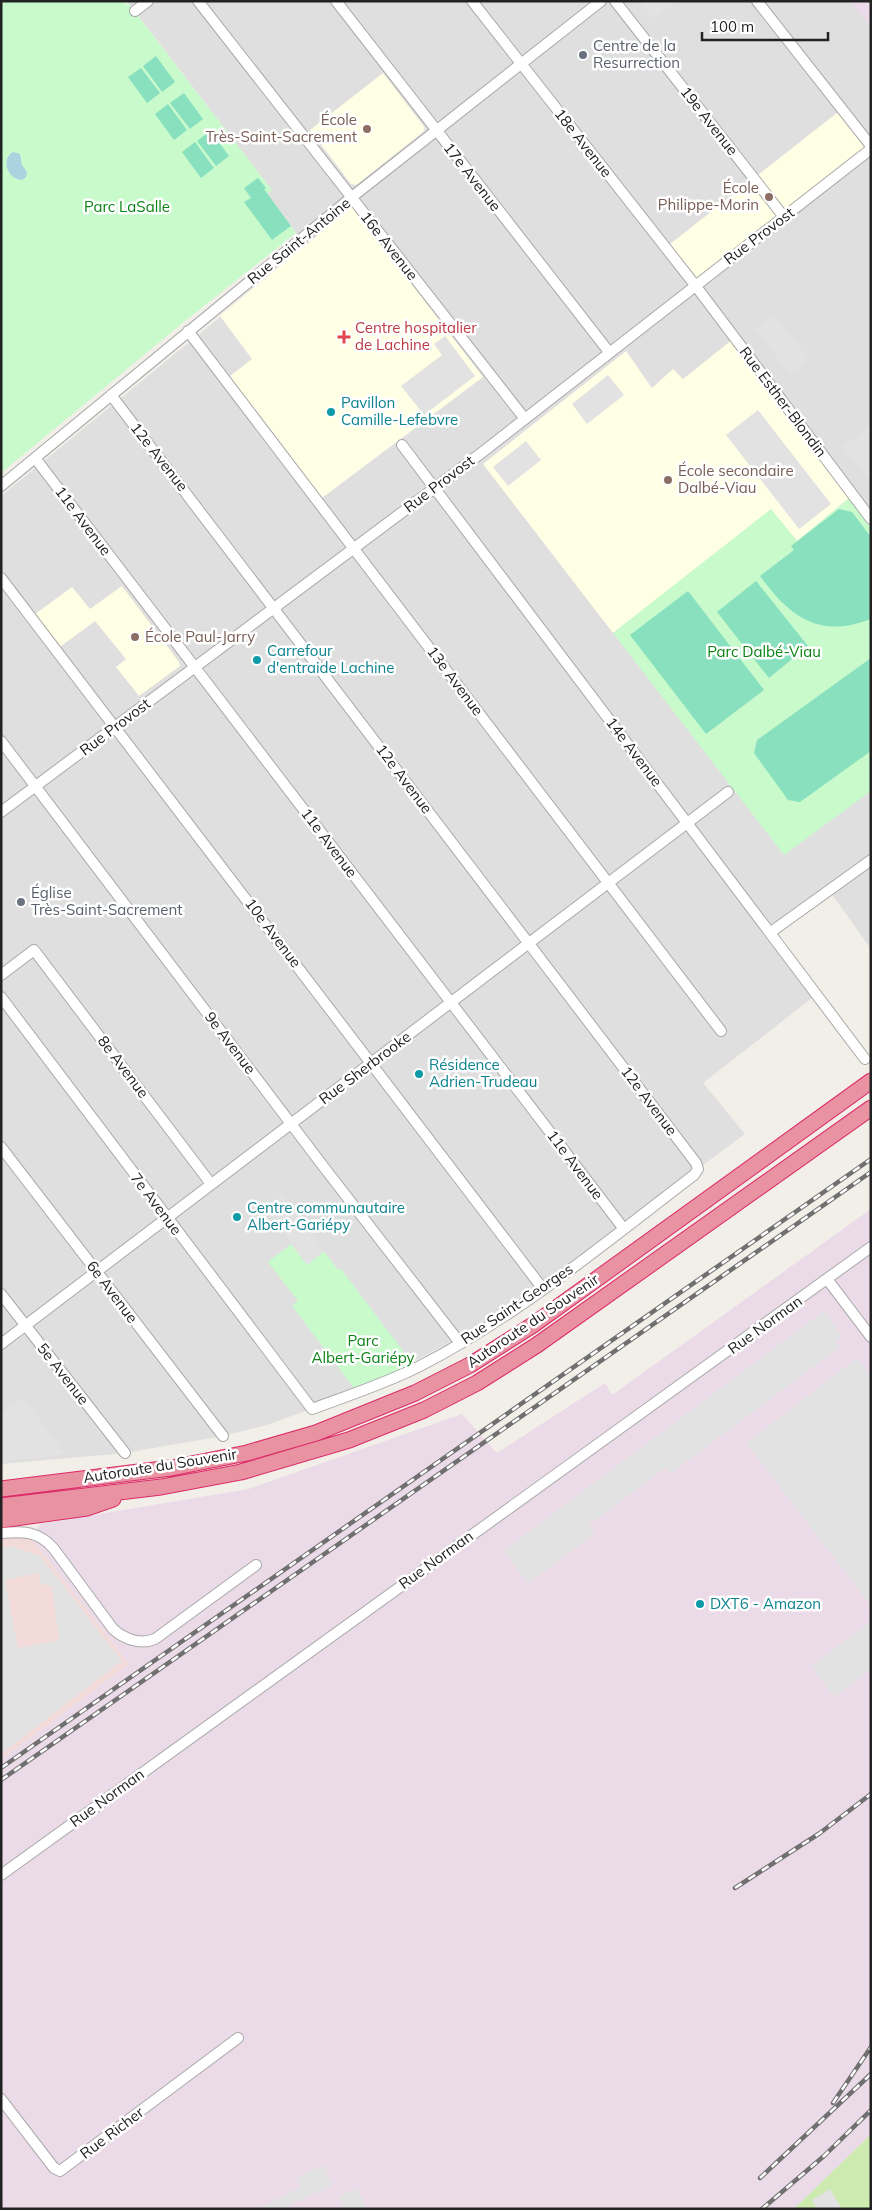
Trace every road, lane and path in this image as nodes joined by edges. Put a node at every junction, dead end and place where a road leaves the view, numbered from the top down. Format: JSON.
{"nodes":[{"id":1,"x":148,"y":1,"type":"edge"},
{"id":2,"x":198,"y":1,"type":"edge"},
{"id":3,"x":336,"y":1,"type":"edge"},
{"id":4,"x":472,"y":1,"type":"edge"},
{"id":5,"x":601,"y":1,"type":"edge"},
{"id":6,"x":615,"y":1,"type":"edge"},
{"id":7,"x":757,"y":1,"type":"edge"},
{"id":8,"x":135,"y":11,"type":"dead end"},
{"id":9,"x":520,"y":64,"type":"junction"},
{"id":10,"x":437,"y":132,"type":"junction"},
{"id":11,"x":871,"y":148,"type":"edge"},
{"id":12,"x":351,"y":198,"type":"junction"},
{"id":13,"x":784,"y":217,"type":"junction"},
{"id":14,"x":695,"y":285,"type":"junction"},
{"id":15,"x":188,"y":331,"type":"junction"},
{"id":16,"x":609,"y":352,"type":"junction"},
{"id":17,"x":112,"y":395,"type":"junction"},
{"id":18,"x":524,"y":419,"type":"junction"},
{"id":19,"x":402,"y":445,"type":"dead end"},
{"id":20,"x":35,"y":458,"type":"junction"},
{"id":21,"x":1,"y":486,"type":"edge"},
{"id":22,"x":433,"y":488,"type":"junction"},
{"id":23,"x":871,"y":519,"type":"edge"},
{"id":24,"x":354,"y":548,"type":"junction"},
{"id":25,"x":1,"y":578,"type":"edge"},
{"id":26,"x":274,"y":608,"type":"junction"},
{"id":27,"x":195,"y":667,"type":"junction"},
{"id":28,"x":116,"y":726,"type":"junction"},
{"id":29,"x":1,"y":742,"type":"edge"},
{"id":30,"x":35,"y":786,"type":"junction"},
{"id":31,"x":728,"y":792,"type":"dead end"},
{"id":32,"x":1,"y":812,"type":"edge"},
{"id":33,"x":687,"y":822,"type":"junction"},
{"id":34,"x":870,"y":864,"type":"edge"},
{"id":35,"x":608,"y":883,"type":"junction"},
{"id":36,"x":771,"y":932,"type":"junction"},
{"id":37,"x":529,"y":943,"type":"junction"},
{"id":38,"x":1,"y":975,"type":"edge"},
{"id":39,"x":1,"y":997,"type":"edge"},
{"id":40,"x":450,"y":1003,"type":"junction"},
{"id":41,"x":721,"y":1032,"type":"dead end"},
{"id":42,"x":865,"y":1059,"type":"dead end"},
{"id":43,"x":372,"y":1064,"type":"junction"},
{"id":44,"x":871,"y":1081,"type":"edge"},
{"id":45,"x":871,"y":1108,"type":"edge"},
{"id":46,"x":871,"y":1119,"type":"edge"},
{"id":47,"x":292,"y":1124,"type":"junction"},
{"id":48,"x":1,"y":1147,"type":"edge"},
{"id":49,"x":696,"y":1163,"type":"joint"},
{"id":50,"x":779,"y":1174,"type":"junction"},
{"id":51,"x":212,"y":1184,"type":"junction"},
{"id":52,"x":166,"y":1218,"type":"junction"},
{"id":53,"x":624,"y":1229,"type":"junction"},
{"id":54,"x":871,"y":1247,"type":"edge"},
{"id":55,"x":97,"y":1272,"type":"junction"},
{"id":56,"x":827,"y":1279,"type":"junction"},
{"id":57,"x":543,"y":1289,"type":"junction"},
{"id":58,"x":1,"y":1294,"type":"edge"},
{"id":59,"x":25,"y":1326,"type":"junction"},
{"id":60,"x":871,"y":1337,"type":"edge"},
{"id":61,"x":460,"y":1343,"type":"junction"},
{"id":62,"x":1,"y":1344,"type":"edge"},
{"id":63,"x":312,"y":1409,"type":"joint"},
{"id":64,"x":224,"y":1436,"type":"dead end"},
{"id":65,"x":125,"y":1453,"type":"dead end"},
{"id":66,"x":78,"y":1479,"type":"junction"},
{"id":67,"x":1,"y":1481,"type":"edge"},
{"id":68,"x":1,"y":1489,"type":"edge"},
{"id":69,"x":138,"y":1490,"type":"junction"},
{"id":70,"x":1,"y":1506,"type":"edge"},
{"id":71,"x":1,"y":1520,"type":"edge"},
{"id":72,"x":1,"y":1533,"type":"edge"},
{"id":73,"x":256,"y":1566,"type":"dead end"},
{"id":74,"x":1,"y":1875,"type":"edge"},
{"id":75,"x":238,"y":2038,"type":"dead end"},
{"id":76,"x":1,"y":2099,"type":"edge"}],
"edges":[{"from":1,"to":8,"type":"street"},
{"from":2,"to":12,"type":"street","name":"16e Avenue"},
{"from":3,"to":10,"type":"street","name":"17e Avenue"},
{"from":4,"to":9,"type":"street","name":"18e Avenue"},
{"from":5,"to":9,"type":"street","name":"Rue Saint-Antoine"},
{"from":6,"to":13,"type":"street","name":"19e Avenue"},
{"from":7,"to":11,"type":"street"},
{"from":9,"to":10,"type":"street","name":"Rue Saint-Antoine"},
{"from":9,"to":14,"type":"street","name":"18e Avenue"},
{"from":10,"to":12,"type":"street","name":"Rue Saint-Antoine"},
{"from":10,"to":16,"type":"street","name":"17e Avenue"},
{"from":11,"to":13,"type":"street","name":"Rue Provost"},
{"from":12,"to":15,"type":"street","name":"Rue Saint-Antoine"},
{"from":12,"to":18,"type":"street","name":"16e Avenue"},
{"from":13,"to":14,"type":"street","name":"Rue Provost"},
{"from":14,"to":16,"type":"street","name":"Rue Provost"},
{"from":14,"to":23,"type":"street","name":"Rue Esther-Blondin"},
{"from":15,"to":17,"type":"street","name":"Rue Saint-Antoine"},
{"from":15,"to":24,"type":"street","name":"13e Avenue"},
{"from":16,"to":18,"type":"street","name":"Rue Provost"},
{"from":17,"to":20,"type":"street","name":"Rue Saint-Antoine"},
{"from":17,"to":26,"type":"street","name":"12e Avenue"},
{"from":18,"to":22,"type":"street","name":"Rue Provost"},
{"from":19,"to":22,"type":"street","name":"14e Avenue"},
{"from":20,"to":21,"type":"street","name":"Rue Saint-Antoine"},
{"from":20,"to":27,"type":"street","name":"11e Avenue"},
{"from":22,"to":24,"type":"street","name":"Rue Provost"},
{"from":22,"to":33,"type":"street","name":"14e Avenue"},
{"from":24,"to":26,"type":"street","name":"Rue Provost"},
{"from":24,"to":35,"type":"street","name":"13e Avenue"},
{"from":25,"to":28,"type":"street","name":"10e Avenue"},
{"from":26,"to":27,"type":"street","name":"Rue Provost"},
{"from":26,"to":37,"type":"street","name":"12e Avenue"},
{"from":27,"to":28,"type":"street","name":"Rue Provost"},
{"from":27,"to":40,"type":"street","name":"11e Avenue"},
{"from":28,"to":30,"type":"street","name":"Rue Provost"},
{"from":28,"to":43,"type":"street","name":"10e Avenue"},
{"from":29,"to":30,"type":"street","name":"9e Avenue"},
{"from":30,"to":32,"type":"street","name":"Rue Provost"},
{"from":30,"to":47,"type":"street","name":"9e Avenue"},
{"from":31,"to":33,"type":"street","name":"Rue Sherbrooke"},
{"from":33,"to":35,"type":"street","name":"Rue Sherbrooke"},
{"from":33,"to":36,"type":"street","name":"14e Avenue"},
{"from":34,"to":36,"type":"street"},
{"from":35,"to":37,"type":"street","name":"Rue Sherbrooke"},
{"from":35,"to":41,"type":"street","name":"13e Avenue"},
{"from":36,"to":42,"type":"street","name":"14e Avenue"},
{"from":37,"to":40,"type":"street","name":"Rue Sherbrooke"},
{"from":37,"to":49,"type":"street","name":"12e Avenue"},
{"from":38,"to":51,"type":"street","name":"8e Avenue"},
{"from":39,"to":52,"type":"street","name":"7e Avenue"},
{"from":40,"to":43,"type":"street","name":"Rue Sherbrooke"},
{"from":40,"to":53,"type":"street","name":"11e Avenue"},
{"from":43,"to":47,"type":"street","name":"Rue Sherbrooke"},
{"from":43,"to":57,"type":"street","name":"10e Avenue"},
{"from":44,"to":66,"type":"highway","name":"Autoroute du Souvenir"},
{"from":45,"to":50,"type":"highway","name":"Autoroute du Souvenir"},
{"from":46,"to":50,"type":"highway"},
{"from":47,"to":51,"type":"street","name":"Rue Sherbrooke"},
{"from":47,"to":61,"type":"street","name":"9e Avenue"},
{"from":48,"to":55,"type":"street","name":"6e Avenue"},
{"from":49,"to":53,"type":"street","name":"Rue Saint-Georges"},
{"from":50,"to":69,"type":"highway","name":"Autoroute du Souvenir"},
{"from":51,"to":52,"type":"street","name":"Rue Sherbrooke"},
{"from":52,"to":55,"type":"street","name":"Rue Sherbrooke"},
{"from":52,"to":63,"type":"street","name":"7e Avenue"},
{"from":53,"to":57,"type":"street","name":"Rue Saint-Georges"},
{"from":54,"to":56,"type":"street","name":"Rue Norman"},
{"from":55,"to":59,"type":"street","name":"Rue Sherbrooke"},
{"from":55,"to":64,"type":"street","name":"6e Avenue"},
{"from":56,"to":60,"type":"street"},
{"from":56,"to":74,"type":"street","name":"Rue Norman"},
{"from":57,"to":61,"type":"street","name":"Rue Saint-Georges"},
{"from":58,"to":59,"type":"street","name":"5e Avenue"},
{"from":59,"to":62,"type":"street","name":"Rue Sherbrooke"},
{"from":59,"to":65,"type":"street","name":"5e Avenue"},
{"from":61,"to":63,"type":"street","name":"Rue Saint-Georges"},
{"from":66,"to":67,"type":"highway"},
{"from":66,"to":68,"type":"highway","name":"Autoroute du Souvenir"},
{"from":69,"to":70,"type":"highway","name":"Autoroute du Souvenir"},
{"from":69,"to":71,"type":"highway"},
{"from":72,"to":73,"type":"street"},
{"from":75,"to":76,"type":"street","name":"Rue Richer"}]}
